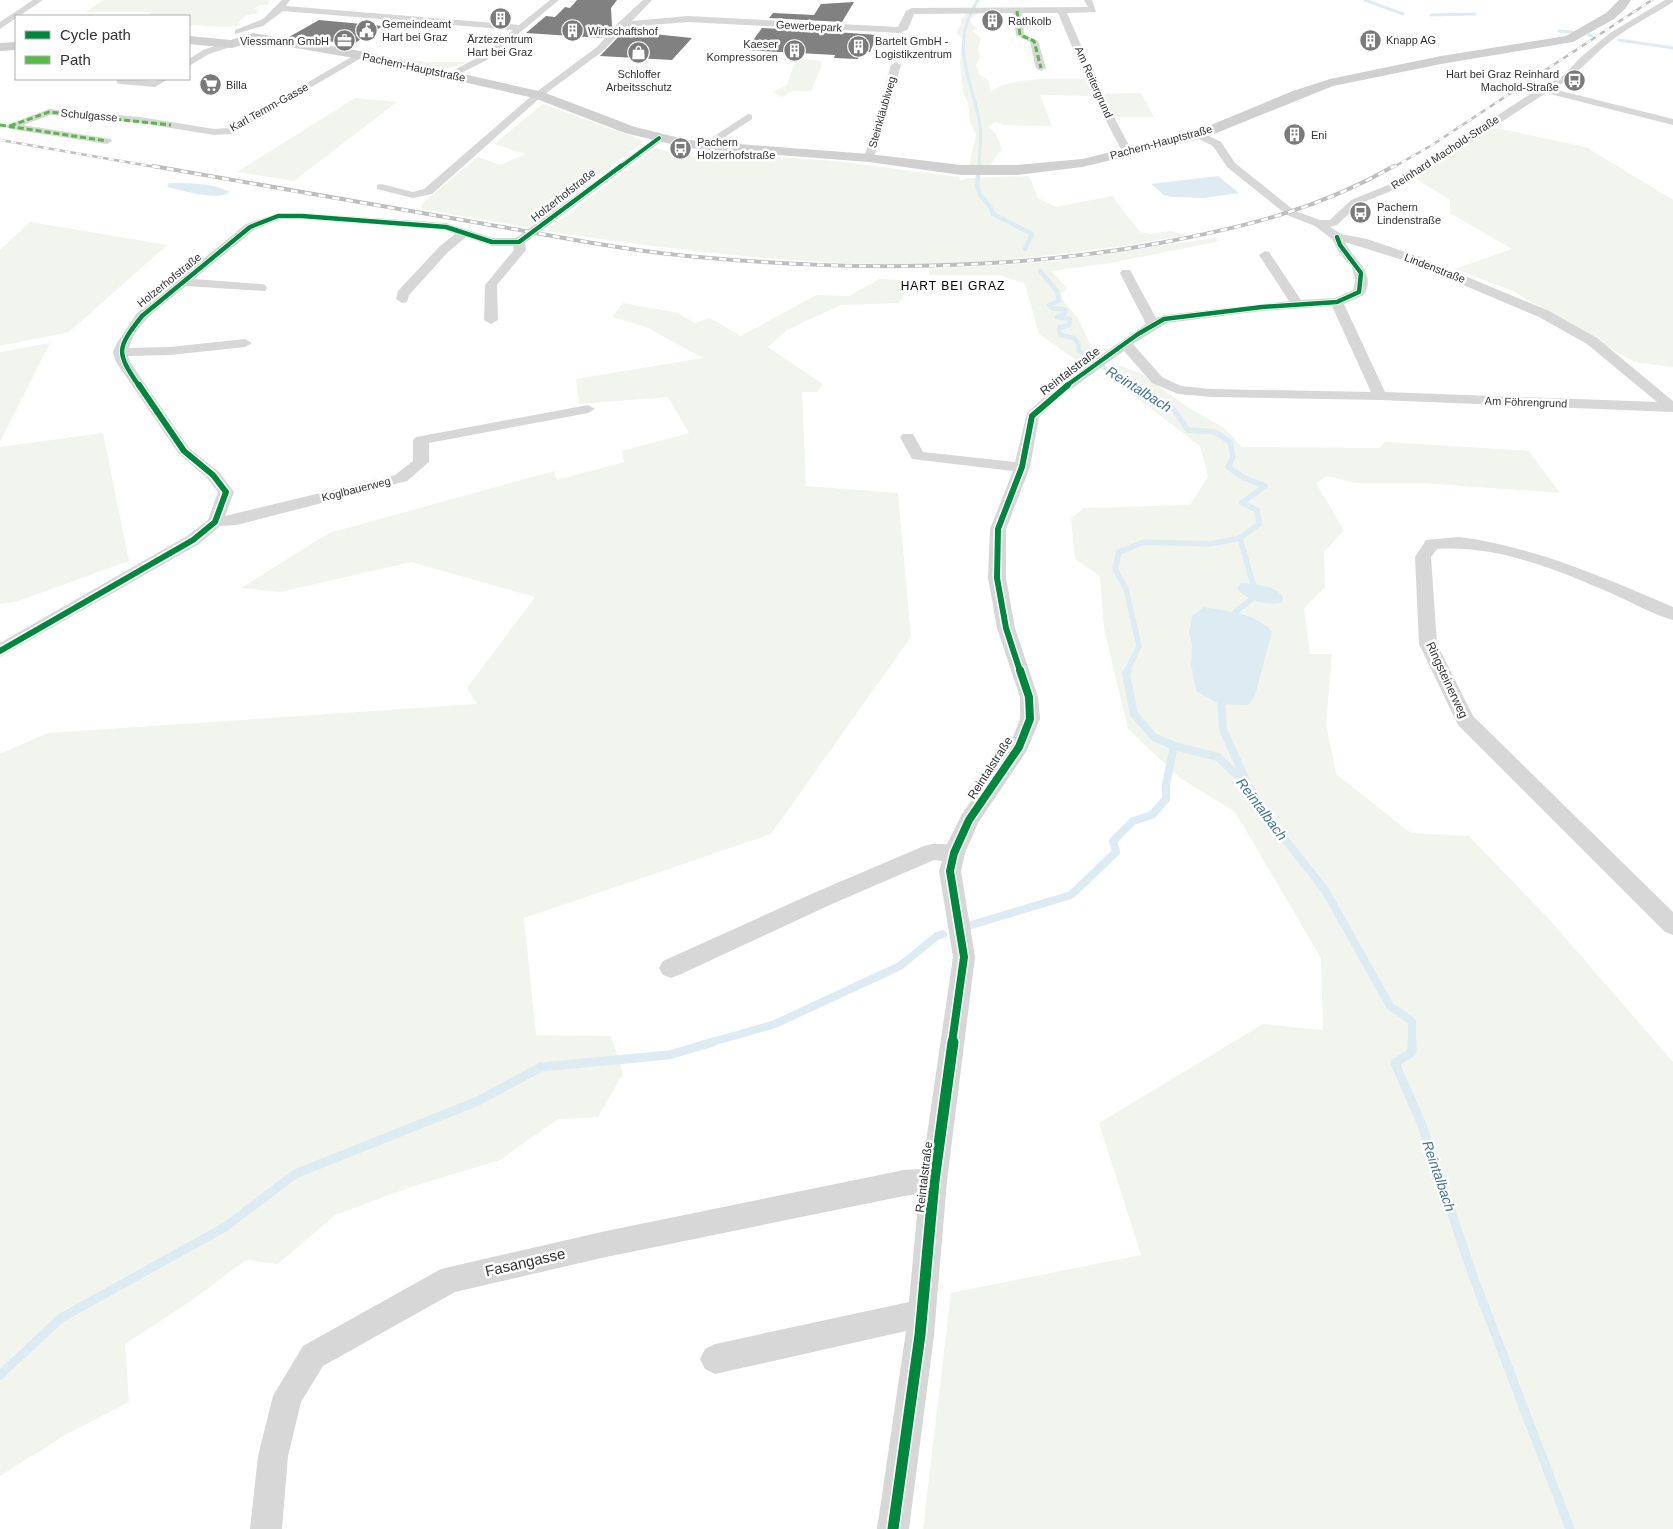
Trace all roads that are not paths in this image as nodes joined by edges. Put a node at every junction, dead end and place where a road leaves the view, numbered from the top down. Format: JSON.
{"nodes":[{"id":1,"x":39,"y":0,"type":"edge"},
{"id":2,"x":555,"y":0,"type":"edge"},
{"id":3,"x":648,"y":0,"type":"edge"},
{"id":4,"x":1088,"y":0,"type":"edge"},
{"id":5,"x":1625,"y":0,"type":"edge"},
{"id":6,"x":1671,"y":0,"type":"edge"},
{"id":7,"x":284,"y":4,"type":"edge"},
{"id":8,"x":1017,"y":11,"type":"junction"},
{"id":9,"x":1062,"y":11,"type":"junction"},
{"id":10,"x":1648,"y":14,"type":"junction"},
{"id":11,"x":16,"y":15,"type":"edge"},
{"id":12,"x":15,"y":16,"type":"edge"},
{"id":13,"x":1661,"y":16,"type":"dead end"},
{"id":14,"x":621,"y":25,"type":"junction"},
{"id":15,"x":0,"y":26,"type":"edge"},
{"id":16,"x":521,"y":28,"type":"junction"},
{"id":17,"x":249,"y":34,"type":"junction"},
{"id":18,"x":190,"y":39,"type":"edge"},
{"id":19,"x":216,"y":40,"type":"junction"},
{"id":20,"x":230,"y":44,"type":"junction"},
{"id":21,"x":15,"y":46,"type":"edge"},
{"id":22,"x":0,"y":47,"type":"edge"},
{"id":23,"x":206,"y":52,"type":"junction"},
{"id":24,"x":360,"y":55,"type":"junction"},
{"id":25,"x":190,"y":62,"type":"edge"},
{"id":26,"x":896,"y":65,"type":"dead end"},
{"id":27,"x":1041,"y":68,"type":"dead end"},
{"id":28,"x":451,"y":75,"type":"junction"},
{"id":29,"x":161,"y":80,"type":"edge"},
{"id":30,"x":120,"y":81,"type":"dead end"},
{"id":31,"x":1546,"y":90,"type":"junction"},
{"id":32,"x":538,"y":95,"type":"junction"},
{"id":33,"x":748,"y":117,"type":"dead end"},
{"id":34,"x":1673,"y":122,"type":"edge"},
{"id":35,"x":171,"y":125,"type":"joint"},
{"id":36,"x":5,"y":126,"type":"edge"},
{"id":37,"x":231,"y":131,"type":"junction"},
{"id":38,"x":1199,"y":135,"type":"junction"},
{"id":39,"x":246,"y":136,"type":"dead end"},
{"id":40,"x":660,"y":138,"type":"junction"},
{"id":41,"x":107,"y":141,"type":"dead end"},
{"id":42,"x":704,"y":146,"type":"junction"},
{"id":43,"x":1128,"y":153,"type":"junction"},
{"id":44,"x":869,"y":158,"type":"junction"},
{"id":45,"x":381,"y":186,"type":"dead end"},
{"id":46,"x":1319,"y":224,"type":"junction"},
{"id":47,"x":465,"y":232,"type":"junction"},
{"id":48,"x":1337,"y":237,"type":"junction"},
{"id":49,"x":519,"y":242,"type":"junction"},
{"id":50,"x":1265,"y":255,"type":"dead end"},
{"id":51,"x":1126,"y":274,"type":"dead end"},
{"id":52,"x":183,"y":282,"type":"junction"},
{"id":53,"x":261,"y":288,"type":"dead end"},
{"id":54,"x":402,"y":299,"type":"dead end"},
{"id":55,"x":1336,"y":302,"type":"junction"},
{"id":56,"x":1297,"y":304,"type":"junction"},
{"id":57,"x":491,"y":320,"type":"dead end"},
{"id":58,"x":1153,"y":324,"type":"junction"},
{"id":59,"x":245,"y":342,"type":"dead end"},
{"id":60,"x":1126,"y":344,"type":"junction"},
{"id":61,"x":120,"y":352,"type":"junction"},
{"id":62,"x":1380,"y":396,"type":"junction"},
{"id":63,"x":1672,"y":408,"type":"edge"},
{"id":64,"x":588,"y":409,"type":"dead end"},
{"id":65,"x":908,"y":437,"type":"dead end"},
{"id":66,"x":1022,"y":467,"type":"junction"},
{"id":67,"x":215,"y":522,"type":"junction"},
{"id":68,"x":1673,"y":614,"type":"edge"},
{"id":69,"x":0,"y":651,"type":"edge"},
{"id":70,"x":954,"y":853,"type":"junction"},
{"id":71,"x":1673,"y":926,"type":"edge"},
{"id":72,"x":671,"y":968,"type":"dead end"},
{"id":73,"x":934,"y":1180,"type":"junction"},
{"id":74,"x":921,"y":1314,"type":"junction"},
{"id":75,"x":715,"y":1359,"type":"dead end"},
{"id":76,"x":266,"y":1529,"type":"edge"},
{"id":77,"x":893,"y":1529,"type":"edge"}],
"edges":[{"from":1,"to":11,"type":"street"},
{"from":2,"to":16,"type":"street"},
{"from":3,"to":14,"type":"street"},
{"from":4,"to":9,"type":"street","name":"Gewerbepark"},
{"from":5,"to":38,"type":"main road","name":"Pachern-Hauptstraße"},
{"from":6,"to":10,"type":"street","name":"Reinhard Machold-Straße"},
{"from":7,"to":16,"type":"street"},
{"from":7,"to":17,"type":"street"},
{"from":8,"to":9,"type":"street","name":"Gewerbepark"},
{"from":8,"to":14,"type":"street","name":"Gewerbepark"},
{"from":8,"to":27,"type":"street"},
{"from":9,"to":43,"type":"street","name":"Am Reitergrund"},
{"from":10,"to":13,"type":"street"},
{"from":10,"to":31,"type":"street","name":"Reinhard Machold-Straße"},
{"from":12,"to":15,"type":"street"},
{"from":14,"to":32,"type":"street"},
{"from":16,"to":28,"type":"street"},
{"from":17,"to":19,"type":"main road","name":"Pachern-Hauptstraße"},
{"from":17,"to":20,"type":"main road","name":"Pachern-Hauptstraße"},
{"from":17,"to":24,"type":"main road","name":"Pachern-Hauptstraße"},
{"from":18,"to":19,"type":"main road","name":"Pachern-Hauptstraße"},
{"from":19,"to":20,"type":"main road","name":"Pachern-Hauptstraße"},
{"from":19,"to":23,"type":"street","name":"Pachern-Hauptstraße"},
{"from":20,"to":23,"type":"street","name":"Pachern-Hauptstraße"},
{"from":21,"to":22,"type":"main road"},
{"from":23,"to":25,"type":"street","name":"Pachern-Hauptstraße"},
{"from":24,"to":28,"type":"main road","name":"Pachern-Hauptstraße"},
{"from":24,"to":37,"type":"street","name":"Karl Temm-Gasse"},
{"from":26,"to":44,"type":"street","name":"Steinkläublweg"},
{"from":28,"to":32,"type":"main road","name":"Pachern-Hauptstraße"},
{"from":29,"to":30,"type":"street"},
{"from":31,"to":34,"type":"street"},
{"from":31,"to":46,"type":"street","name":"Reinhard Machold-Straße"},
{"from":32,"to":40,"type":"main road","name":"Pachern-Hauptstraße"},
{"from":32,"to":45,"type":"street"},
{"from":33,"to":42,"type":"street"},
{"from":35,"to":36,"type":"street","name":"Schulgasse"},
{"from":35,"to":37,"type":"street","name":"Karl Temm-Gasse"},
{"from":36,"to":41,"type":"street","name":"Schulgasse"},
{"from":37,"to":39,"type":"street"},
{"from":38,"to":43,"type":"main road","name":"Pachern-Hauptstraße"},
{"from":38,"to":46,"type":"street","name":"Lindenstraße"},
{"from":40,"to":42,"type":"main road","name":"Pachern-Hauptstraße"},
{"from":40,"to":49,"type":"street","name":"Holzerhofstraße"},
{"from":42,"to":44,"type":"main road","name":"Pachern-Hauptstraße"},
{"from":43,"to":44,"type":"main road","name":"Pachern-Hauptstraße"},
{"from":46,"to":48,"type":"street","name":"Lindenstraße"},
{"from":47,"to":49,"type":"street","name":"Holzerhofstraße"},
{"from":47,"to":52,"type":"street","name":"Holzerhofstraße"},
{"from":47,"to":54,"type":"street"},
{"from":48,"to":55,"type":"street","name":"Reintalstraße"},
{"from":48,"to":63,"type":"street","name":"Lindenstraße"},
{"from":49,"to":57,"type":"street","name":"Holzerhofstraße"},
{"from":50,"to":56,"type":"street"},
{"from":51,"to":58,"type":"street"},
{"from":52,"to":53,"type":"street"},
{"from":52,"to":61,"type":"street","name":"Holzerhofstraße"},
{"from":55,"to":56,"type":"street","name":"Reintalstraße"},
{"from":55,"to":62,"type":"street"},
{"from":56,"to":58,"type":"street","name":"Reintalstraße"},
{"from":58,"to":60,"type":"street","name":"Reintalstraße"},
{"from":59,"to":61,"type":"street"},
{"from":60,"to":62,"type":"street","name":"Am Föhrengrund"},
{"from":60,"to":66,"type":"street","name":"Reintalstraße"},
{"from":61,"to":67,"type":"street"},
{"from":62,"to":63,"type":"street","name":"Am Föhrengrund"},
{"from":64,"to":67,"type":"street","name":"Koglbauerweg"},
{"from":65,"to":66,"type":"street"},
{"from":66,"to":70,"type":"street","name":"Reintalstraße"},
{"from":67,"to":69,"type":"street"},
{"from":68,"to":71,"type":"street","name":"Ringsteinerweg"},
{"from":70,"to":72,"type":"street"},
{"from":70,"to":73,"type":"street","name":"Reintalstraße"},
{"from":73,"to":74,"type":"street","name":"Reintalstraße"},
{"from":73,"to":76,"type":"street","name":"Fasangasse"},
{"from":74,"to":75,"type":"street"},
{"from":74,"to":77,"type":"street","name":"Reintalstraße"}]}
